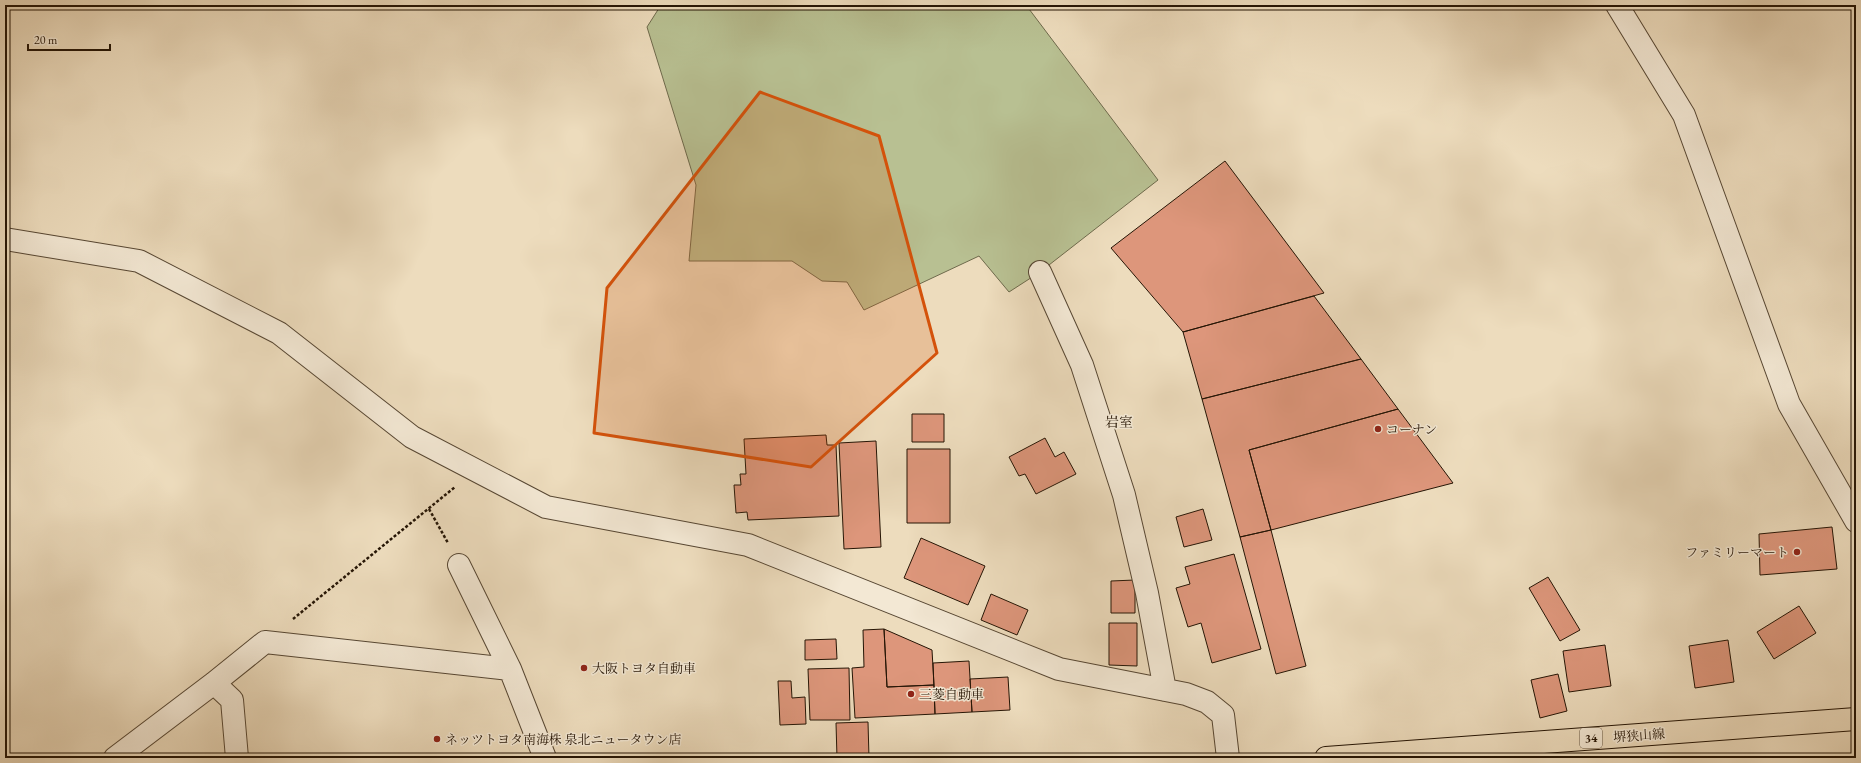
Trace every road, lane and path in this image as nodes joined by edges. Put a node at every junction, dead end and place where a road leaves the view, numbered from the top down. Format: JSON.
{"nodes":[{"id":1,"x":1617,"y":5,"type":"edge"},
{"id":2,"x":5,"y":239,"type":"edge"},
{"id":3,"x":1040,"y":272,"type":"dead end"},
{"id":4,"x":476,"y":470,"type":"junction"},
{"id":5,"x":429,"y":509,"type":"junction"},
{"id":6,"x":1856,"y":521,"type":"edge"},
{"id":7,"x":459,"y":565,"type":"joint"},
{"id":8,"x":265,"y":642,"type":"junction"},
{"id":9,"x":510,"y":669,"type":"junction"},
{"id":10,"x":214,"y":683,"type":"junction"},
{"id":11,"x":1165,"y":690,"type":"junction"},
{"id":12,"x":1856,"y":719,"type":"edge"},
{"id":13,"x":115,"y":758,"type":"edge"},
{"id":14,"x":237,"y":758,"type":"edge"},
{"id":15,"x":545,"y":758,"type":"edge"},
{"id":16,"x":1228,"y":758,"type":"edge"},
{"id":17,"x":1326,"y":758,"type":"edge"}],
"edges":[{"from":1,"to":6,"type":"street"},
{"from":2,"to":4,"type":"street"},
{"from":3,"to":11,"type":"street"},
{"from":4,"to":5,"type":"path"},
{"from":4,"to":11,"type":"street"},
{"from":5,"to":7,"type":"path"},
{"from":5,"to":8,"type":"path"},
{"from":7,"to":9,"type":"street"},
{"from":8,"to":9,"type":"street"},
{"from":8,"to":10,"type":"street"},
{"from":9,"to":15,"type":"street"},
{"from":10,"to":13,"type":"street"},
{"from":10,"to":14,"type":"street"},
{"from":11,"to":16,"type":"street"},
{"from":12,"to":17,"type":"main road","name":"堺狭山線","number":"34"}]}
